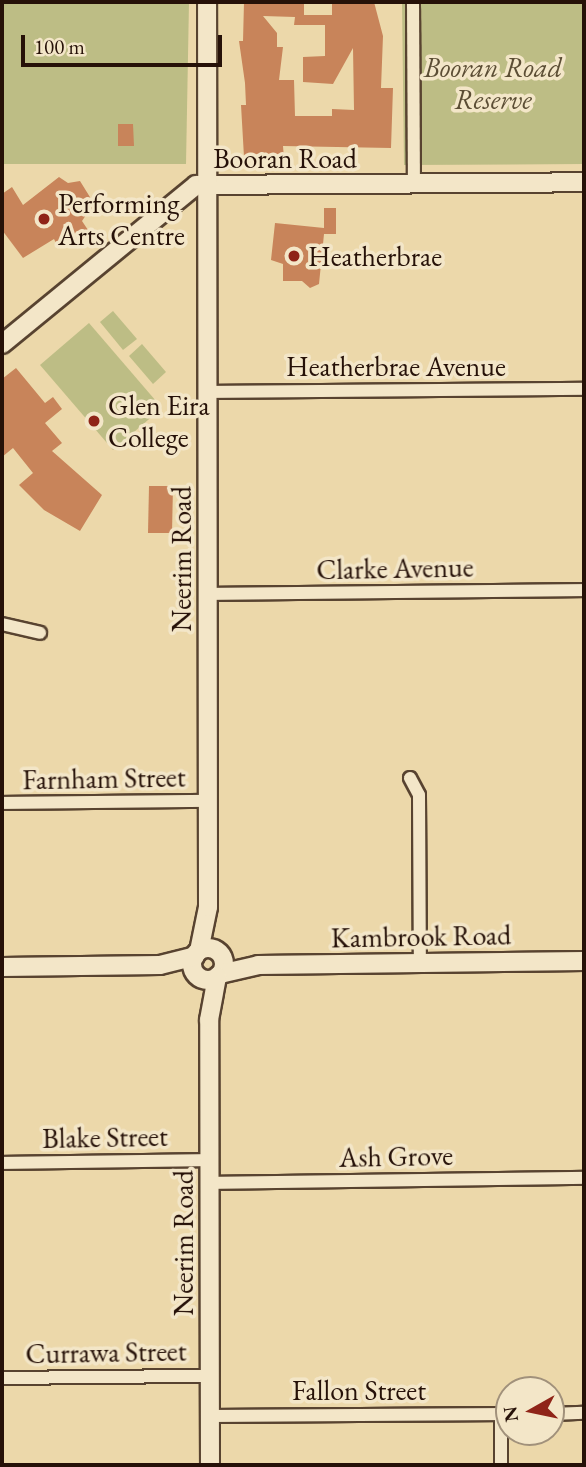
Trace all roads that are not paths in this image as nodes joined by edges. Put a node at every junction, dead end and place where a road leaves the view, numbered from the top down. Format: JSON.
{"nodes":[{"id":1,"x":207,"y":2,"type":"edge"},
{"id":2,"x":412,"y":2,"type":"edge"},
{"id":3,"x":584,"y":182,"type":"edge"},
{"id":4,"x":414,"y":183,"type":"junction"},
{"id":5,"x":207,"y":184,"type":"junction"},
{"id":6,"x":2,"y":344,"type":"edge"},
{"id":7,"x":584,"y":389,"type":"edge"},
{"id":8,"x":207,"y":392,"type":"junction"},
{"id":9,"x":584,"y":590,"type":"edge"},
{"id":10,"x":207,"y":594,"type":"junction"},
{"id":11,"x":2,"y":624,"type":"edge"},
{"id":12,"x":40,"y":633,"type":"dead end"},
{"id":13,"x":410,"y":778,"type":"dead end"},
{"id":14,"x":208,"y":801,"type":"junction"},
{"id":15,"x":2,"y":803,"type":"edge"},
{"id":16,"x":208,"y":953,"type":"junction"},
{"id":17,"x":584,"y":961,"type":"edge"},
{"id":18,"x":420,"y":963,"type":"junction"},
{"id":19,"x":160,"y":965,"type":"junction"},
{"id":20,"x":257,"y":965,"type":"junction"},
{"id":21,"x":2,"y":967,"type":"edge"},
{"id":22,"x":219,"y":975,"type":"junction"},
{"id":23,"x":198,"y":976,"type":"junction"},
{"id":24,"x":209,"y":1020,"type":"junction"},
{"id":25,"x":209,"y":1160,"type":"junction"},
{"id":26,"x":2,"y":1163,"type":"edge"},
{"id":27,"x":584,"y":1178,"type":"edge"},
{"id":28,"x":209,"y":1183,"type":"junction"},
{"id":29,"x":210,"y":1376,"type":"junction"},
{"id":30,"x":2,"y":1378,"type":"edge"},
{"id":31,"x":584,"y":1413,"type":"edge"},
{"id":32,"x":495,"y":1414,"type":"edge"},
{"id":33,"x":565,"y":1414,"type":"edge"},
{"id":34,"x":210,"y":1416,"type":"junction"},
{"id":35,"x":502,"y":1446,"type":"edge"},
{"id":36,"x":211,"y":1465,"type":"edge"},
{"id":37,"x":501,"y":1465,"type":"edge"}],
"edges":[{"from":1,"to":5,"type":"street","name":"Neerim Road"},
{"from":2,"to":4,"type":"street"},
{"from":3,"to":4,"type":"street","name":"Booran Road"},
{"from":4,"to":5,"type":"street","name":"Booran Road"},
{"from":5,"to":6,"type":"street","name":"Booran Road"},
{"from":5,"to":8,"type":"street","name":"Neerim Road"},
{"from":7,"to":8,"type":"street","name":"Heatherbrae Avenue"},
{"from":8,"to":10,"type":"street","name":"Neerim Road"},
{"from":9,"to":10,"type":"street","name":"Clarke Avenue"},
{"from":10,"to":14,"type":"street","name":"Neerim Road"},
{"from":11,"to":12,"type":"street"},
{"from":13,"to":18,"type":"street"},
{"from":14,"to":15,"type":"street","name":"Farnham Street"},
{"from":14,"to":16,"type":"street","name":"Neerim Road"},
{"from":16,"to":19,"type":"street","name":"Kambrook Road"},
{"from":16,"to":20,"type":"street","name":"Kambrook Road"},
{"from":16,"to":22,"type":"street","name":"Neerim Road"},
{"from":16,"to":23,"type":"street","name":"Neerim Road"},
{"from":17,"to":18,"type":"street","name":"Kambrook Road"},
{"from":18,"to":20,"type":"street","name":"Kambrook Road"},
{"from":19,"to":21,"type":"street","name":"Kambrook Road"},
{"from":19,"to":23,"type":"street","name":"Kambrook Road"},
{"from":20,"to":22,"type":"street","name":"Kambrook Road"},
{"from":22,"to":23,"type":"street","name":"Kambrook Road"},
{"from":22,"to":24,"type":"street","name":"Neerim Road"},
{"from":23,"to":24,"type":"street","name":"Neerim Road"},
{"from":24,"to":25,"type":"street","name":"Neerim Road"},
{"from":25,"to":26,"type":"street","name":"Blake Street"},
{"from":25,"to":28,"type":"street","name":"Neerim Road"},
{"from":27,"to":28,"type":"street","name":"Ash Grove"},
{"from":28,"to":29,"type":"street","name":"Neerim Road"},
{"from":29,"to":30,"type":"street","name":"Currawa Street"},
{"from":29,"to":34,"type":"street","name":"Neerim Road"},
{"from":31,"to":33,"type":"street"},
{"from":32,"to":34,"type":"street","name":"Fallon Street"},
{"from":34,"to":36,"type":"street","name":"Neerim Road"},
{"from":35,"to":37,"type":"street"}]}
